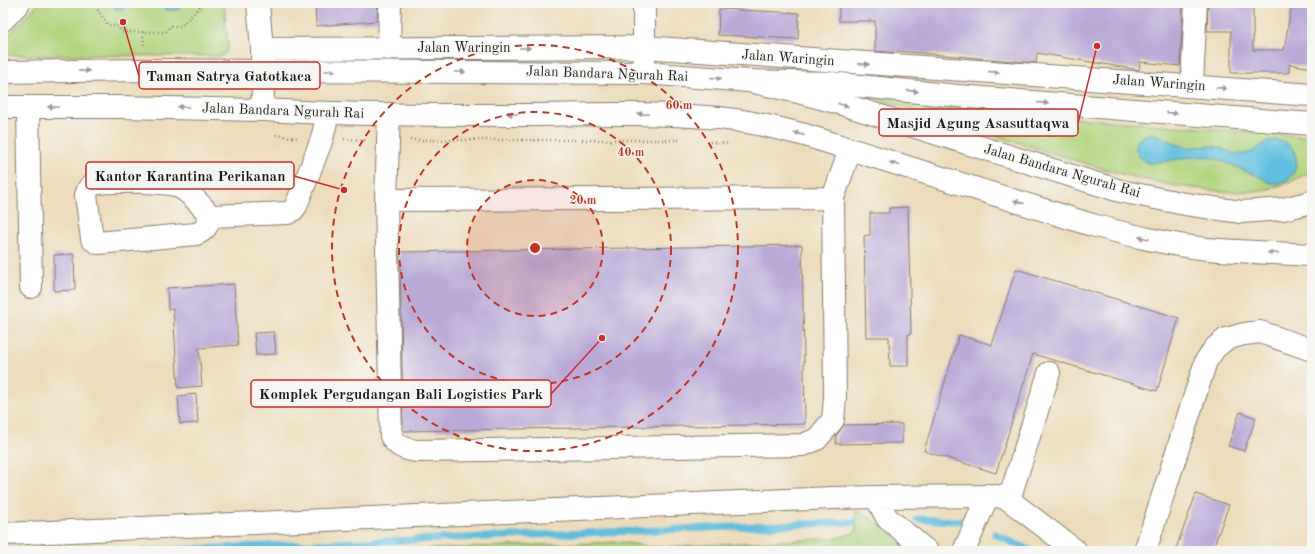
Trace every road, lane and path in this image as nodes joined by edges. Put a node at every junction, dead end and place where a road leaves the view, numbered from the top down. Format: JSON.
{"nodes":[{"id":1,"x":19,"y":3,"type":"edge"},
{"id":2,"x":93,"y":3,"type":"edge"},
{"id":3,"x":204,"y":3,"type":"edge"},
{"id":4,"x":258,"y":3,"type":"edge"},
{"id":5,"x":390,"y":3,"type":"edge"},
{"id":6,"x":644,"y":3,"type":"edge"},
{"id":7,"x":1196,"y":3,"type":"edge"},
{"id":8,"x":3,"y":20,"type":"edge"},
{"id":9,"x":644,"y":48,"type":"junction"},
{"id":10,"x":262,"y":49,"type":"junction"},
{"id":11,"x":390,"y":49,"type":"junction"},
{"id":12,"x":831,"y":61,"type":"junction"},
{"id":13,"x":263,"y":71,"type":"junction"},
{"id":14,"x":3,"y":72,"type":"edge"},
{"id":15,"x":644,"y":73,"type":"junction"},
{"id":16,"x":749,"y":81,"type":"junction"},
{"id":17,"x":830,"y":83,"type":"junction"},
{"id":18,"x":1192,"y":85,"type":"junction"},
{"id":19,"x":1312,"y":95,"type":"edge"},
{"id":20,"x":3,"y":107,"type":"edge"},
{"id":21,"x":28,"y":107,"type":"junction"},
{"id":22,"x":264,"y":110,"type":"junction"},
{"id":23,"x":328,"y":113,"type":"junction"},
{"id":24,"x":389,"y":114,"type":"junction"},
{"id":25,"x":1312,"y":124,"type":"edge"},
{"id":26,"x":850,"y":150,"type":"junction"},
{"id":27,"x":833,"y":198,"type":"junction"},
{"id":28,"x":386,"y":200,"type":"junction"},
{"id":29,"x":1312,"y":202,"type":"edge"},
{"id":30,"x":211,"y":216,"type":"junction"},
{"id":31,"x":1312,"y":255,"type":"edge"},
{"id":32,"x":30,"y":287,"type":"dead end"},
{"id":33,"x":1312,"y":350,"type":"edge"},
{"id":34,"x":1048,"y":373,"type":"dead end"},
{"id":35,"x":988,"y":495,"type":"junction"},
{"id":36,"x":876,"y":497,"type":"junction"},
{"id":37,"x":1009,"y":500,"type":"junction"},
{"id":38,"x":3,"y":534,"type":"edge"},
{"id":39,"x":927,"y":551,"type":"edge"},
{"id":40,"x":964,"y":551,"type":"edge"},
{"id":41,"x":1076,"y":551,"type":"edge"},
{"id":42,"x":1144,"y":551,"type":"edge"}],
"edges":[{"from":1,"to":8,"type":"main road"},
{"from":2,"to":3,"type":"path"},
{"from":4,"to":10,"type":"main road"},
{"from":5,"to":11,"type":"main road"},
{"from":6,"to":9,"type":"main road"},
{"from":7,"to":18,"type":"main road"},
{"from":11,"to":9,"type":"main road","name":"Jalan Waringin","one_way":true},
{"from":9,"to":12,"type":"main road","name":"Jalan Waringin"},
{"from":9,"to":15,"type":"main road"},
{"from":10,"to":11,"type":"main road","name":"Jalan Waringin"},
{"from":10,"to":13,"type":"main road"},
{"from":12,"to":17,"type":"main road"},
{"from":12,"to":18,"type":"main road","name":"Jalan Waringin","one_way":true},
{"from":14,"to":13,"type":"main road","name":"Jalan Bandara Ngurah Rai","one_way":true},
{"from":13,"to":15,"type":"main road","name":"Jalan Bandara Ngurah Rai","one_way":true},
{"from":13,"to":22,"type":"main road"},
{"from":15,"to":16,"type":"main road","name":"Jalan Bandara Ngurah Rai","one_way":true},
{"from":16,"to":17,"type":"main road"},
{"from":16,"to":29,"type":"main road","name":"Jalan Bandara Ngurah Rai","one_way":true},
{"from":17,"to":25,"type":"main road","one_way":true},
{"from":18,"to":19,"type":"main road","name":"Jalan Waringin","one_way":true},
{"from":20,"to":21,"type":"main road","name":"Jalan Bandara Ngurah Rai"},
{"from":22,"to":21,"type":"main road","name":"Jalan Bandara Ngurah Rai","one_way":true},
{"from":21,"to":32,"type":"main road"},
{"from":22,"to":23,"type":"main road","name":"Jalan Bandara Ngurah Rai"},
{"from":23,"to":24,"type":"main road","name":"Jalan Bandara Ngurah Rai"},
{"from":23,"to":30,"type":"main road"},
{"from":26,"to":24,"type":"main road","name":"Jalan Bandara Ngurah Rai","one_way":true},
{"from":24,"to":28,"type":"main road"},
{"from":26,"to":27,"type":"main road"},
{"from":31,"to":26,"type":"main road","name":"Jalan Bandara Ngurah Rai","one_way":true},
{"from":27,"to":28,"type":"main road"},
{"from":27,"to":28,"type":"main road"},
{"from":30,"to":30,"type":"main road"},
{"from":33,"to":42,"type":"main road"},
{"from":34,"to":37,"type":"main road"},
{"from":35,"to":36,"type":"main road"},
{"from":35,"to":37,"type":"main road"},
{"from":35,"to":40,"type":"main road"},
{"from":36,"to":38,"type":"main road"},
{"from":36,"to":39,"type":"main road"},
{"from":37,"to":41,"type":"main road"}]}
